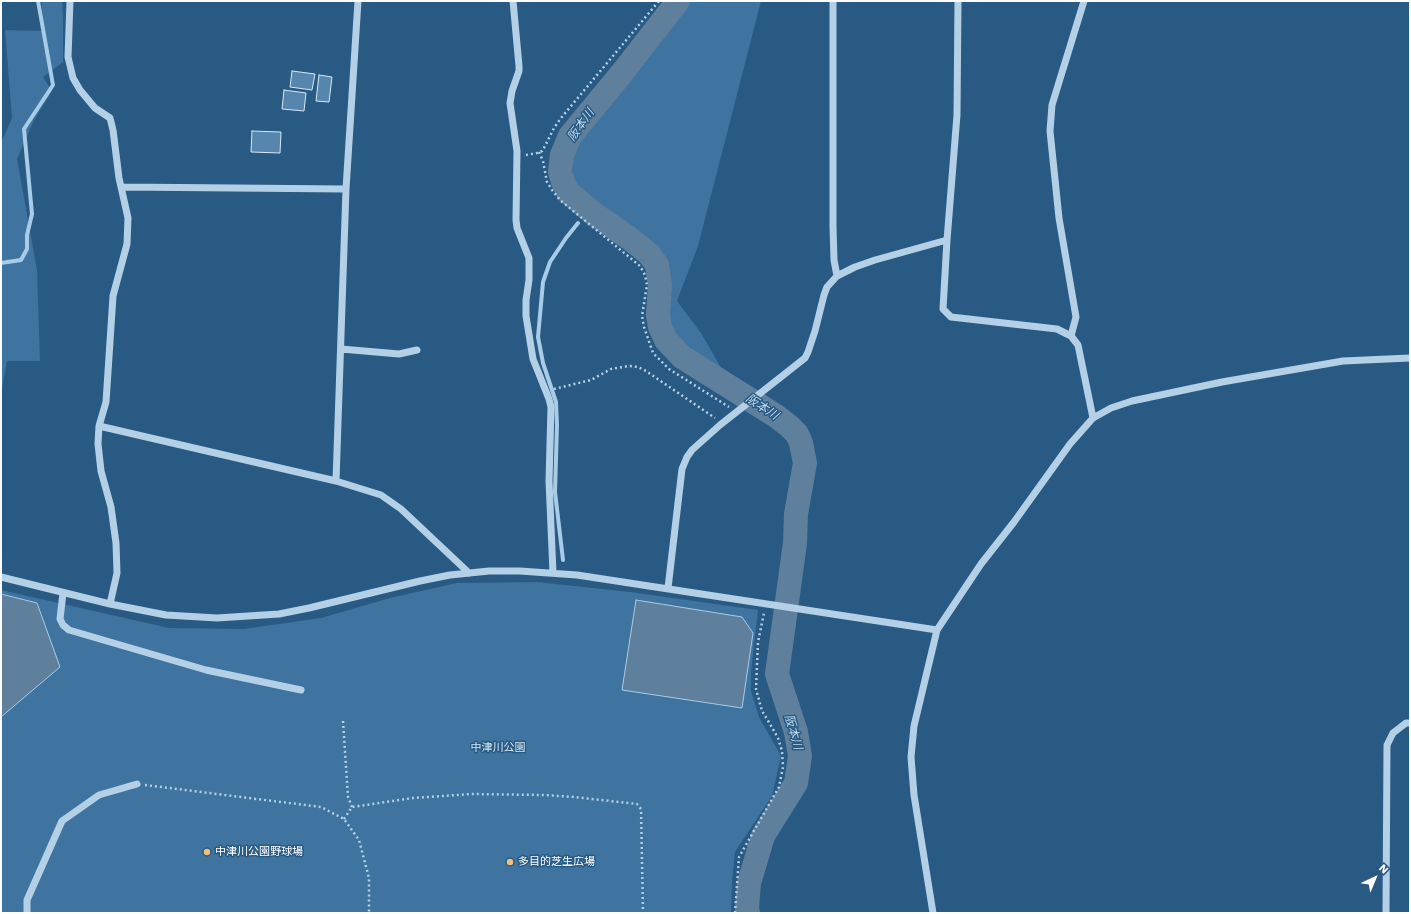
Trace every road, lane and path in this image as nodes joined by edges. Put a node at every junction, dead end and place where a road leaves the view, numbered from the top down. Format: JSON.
{"nodes":[{"id":1,"x":70,"y":1,"type":"edge"},
{"id":2,"x":358,"y":1,"type":"edge"},
{"id":3,"x":514,"y":1,"type":"edge"},
{"id":4,"x":660,"y":1,"type":"edge"},
{"id":5,"x":833,"y":1,"type":"edge"},
{"id":6,"x":958,"y":1,"type":"edge"},
{"id":7,"x":1084,"y":1,"type":"edge"},
{"id":8,"x":539,"y":152,"type":"junction"},
{"id":9,"x":517,"y":155,"type":"junction"},
{"id":10,"x":122,"y":187,"type":"junction"},
{"id":11,"x":346,"y":189,"type":"junction"},
{"id":12,"x":947,"y":240,"type":"junction"},
{"id":13,"x":837,"y":276,"type":"junction"},
{"id":14,"x":1071,"y":336,"type":"junction"},
{"id":15,"x":341,"y":349,"type":"junction"},
{"id":16,"x":417,"y":350,"type":"dead end"},
{"id":17,"x":1410,"y":358,"type":"edge"},
{"id":18,"x":557,"y":388,"type":"dead end"},
{"id":19,"x":737,"y":412,"type":"junction"},
{"id":20,"x":1093,"y":418,"type":"junction"},
{"id":21,"x":720,"y":425,"type":"junction"},
{"id":22,"x":99,"y":426,"type":"junction"},
{"id":23,"x":336,"y":481,"type":"junction"},
{"id":24,"x":469,"y":573,"type":"junction"},
{"id":25,"x":553,"y":573,"type":"junction"},
{"id":26,"x":1,"y":577,"type":"edge"},
{"id":27,"x":668,"y":588,"type":"junction"},
{"id":28,"x":63,"y":593,"type":"junction"},
{"id":29,"x":110,"y":604,"type":"junction"},
{"id":30,"x":769,"y":604,"type":"junction"},
{"id":31,"x":937,"y":630,"type":"junction"},
{"id":32,"x":302,"y":690,"type":"dead end"},
{"id":33,"x":343,"y":721,"type":"dead end"},
{"id":34,"x":1410,"y":723,"type":"edge"},
{"id":35,"x":137,"y":784,"type":"joint"},
{"id":36,"x":352,"y":807,"type":"junction"},
{"id":37,"x":344,"y":820,"type":"junction"},
{"id":38,"x":27,"y":913,"type":"edge"},
{"id":39,"x":369,"y":913,"type":"edge"},
{"id":40,"x":643,"y":913,"type":"edge"},
{"id":41,"x":735,"y":913,"type":"edge"},
{"id":42,"x":933,"y":913,"type":"edge"},
{"id":43,"x":1386,"y":913,"type":"edge"}],
"edges":[{"from":1,"to":10,"type":"street"},
{"from":2,"to":11,"type":"street"},
{"from":3,"to":9,"type":"street"},
{"from":4,"to":8,"type":"path"},
{"from":5,"to":13,"type":"street"},
{"from":6,"to":12,"type":"street"},
{"from":7,"to":14,"type":"street"},
{"from":8,"to":9,"type":"path"},
{"from":8,"to":19,"type":"path"},
{"from":9,"to":25,"type":"street"},
{"from":10,"to":11,"type":"street"},
{"from":10,"to":22,"type":"street"},
{"from":11,"to":15,"type":"street"},
{"from":12,"to":13,"type":"street"},
{"from":12,"to":14,"type":"street"},
{"from":13,"to":19,"type":"street"},
{"from":14,"to":20,"type":"street"},
{"from":15,"to":16,"type":"street"},
{"from":15,"to":23,"type":"street"},
{"from":17,"to":20,"type":"street"},
{"from":18,"to":21,"type":"path"},
{"from":19,"to":21,"type":"street"},
{"from":20,"to":31,"type":"street"},
{"from":21,"to":27,"type":"street"},
{"from":22,"to":23,"type":"street"},
{"from":22,"to":29,"type":"street"},
{"from":23,"to":24,"type":"street"},
{"from":24,"to":25,"type":"street"},
{"from":24,"to":29,"type":"street"},
{"from":25,"to":27,"type":"street"},
{"from":26,"to":28,"type":"street"},
{"from":27,"to":30,"type":"street"},
{"from":28,"to":29,"type":"street"},
{"from":28,"to":32,"type":"street"},
{"from":30,"to":31,"type":"street"},
{"from":30,"to":41,"type":"path"},
{"from":31,"to":42,"type":"street"},
{"from":33,"to":36,"type":"path"},
{"from":34,"to":43,"type":"street"},
{"from":35,"to":37,"type":"path"},
{"from":35,"to":38,"type":"street"},
{"from":36,"to":37,"type":"path"},
{"from":36,"to":40,"type":"path"},
{"from":37,"to":39,"type":"path"}]}
